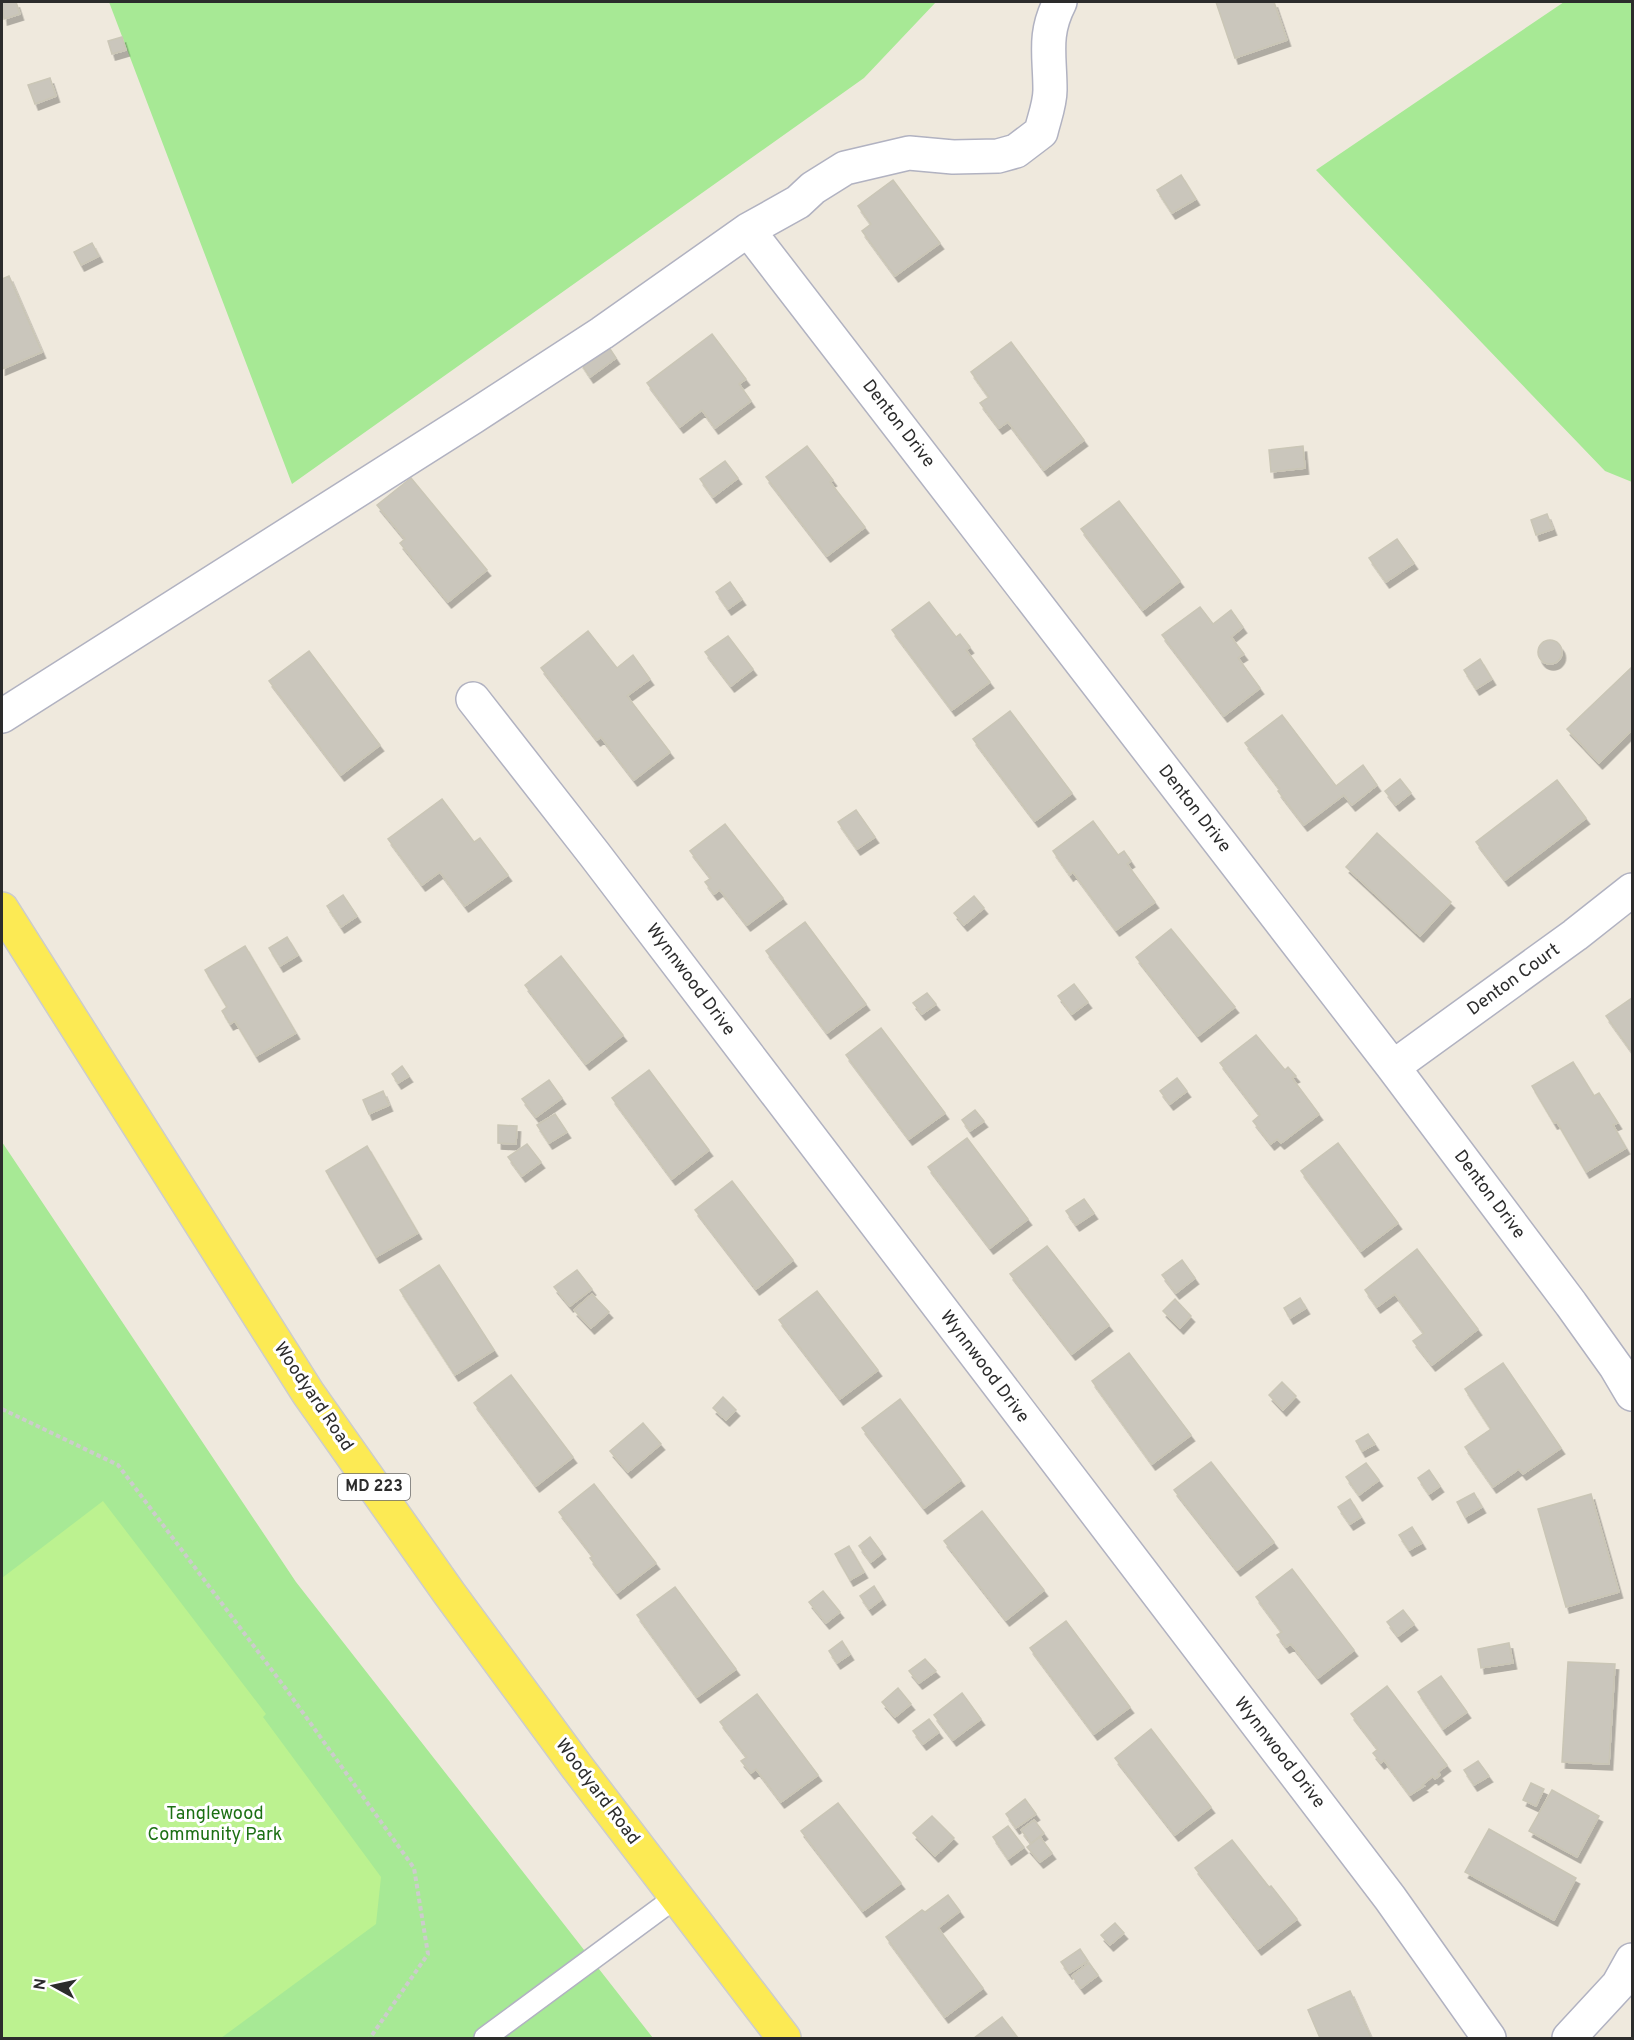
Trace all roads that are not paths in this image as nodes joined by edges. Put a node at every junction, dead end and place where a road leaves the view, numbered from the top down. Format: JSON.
{"nodes":[{"id":1,"x":1060,"y":2,"type":"edge"},
{"id":2,"x":748,"y":230,"type":"junction"},
{"id":3,"x":473,"y":699,"type":"dead end"},
{"id":4,"x":2,"y":716,"type":"edge"},
{"id":5,"x":1632,"y":890,"type":"edge"},
{"id":6,"x":2,"y":909,"type":"edge"},
{"id":7,"x":1393,"y":1067,"type":"junction"},
{"id":8,"x":1632,"y":1394,"type":"edge"},
{"id":9,"x":676,"y":1897,"type":"junction"},
{"id":10,"x":1632,"y":1960,"type":"edge"},
{"id":11,"x":485,"y":2038,"type":"edge"},
{"id":12,"x":784,"y":2038,"type":"edge"},
{"id":13,"x":1489,"y":2038,"type":"edge"},
{"id":14,"x":1569,"y":2038,"type":"edge"}],
"edges":[{"from":1,"to":2,"type":"street"},
{"from":2,"to":4,"type":"street"},
{"from":2,"to":7,"type":"street","name":"Denton Drive"},
{"from":3,"to":13,"type":"street","name":"Wynnwood Drive"},
{"from":5,"to":7,"type":"street","name":"Denton Court"},
{"from":6,"to":9,"type":"main road","name":"Woodyard Road","number":"MD 223"},
{"from":7,"to":8,"type":"street","name":"Denton Drive"},
{"from":9,"to":11,"type":"lane"},
{"from":9,"to":12,"type":"main road","name":"Woodyard Road","number":"MD 223"},
{"from":10,"to":14,"type":"street"}]}
